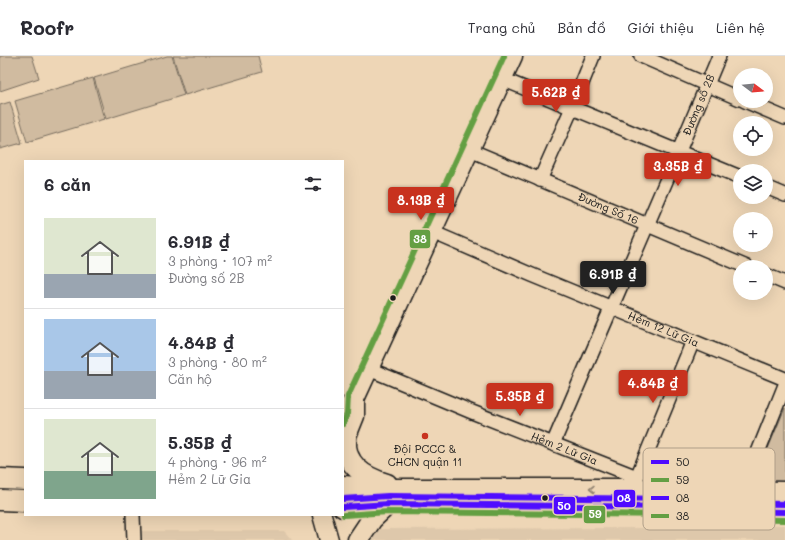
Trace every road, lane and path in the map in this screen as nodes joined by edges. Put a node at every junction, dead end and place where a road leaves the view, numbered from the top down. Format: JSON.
{"nodes":[{"id":1,"x":513,"y":56,"type":"edge"},
{"id":2,"x":593,"y":56,"type":"edge"},
{"id":3,"x":641,"y":56,"type":"edge"},
{"id":4,"x":719,"y":56,"type":"edge"},
{"id":5,"x":502,"y":79,"type":"junction"},
{"id":6,"x":707,"y":85,"type":"junction"},
{"id":7,"x":733,"y":96,"type":"edge"},
{"id":8,"x":572,"y":108,"type":"junction"},
{"id":9,"x":761,"y":108,"type":"edge"},
{"id":10,"x":785,"y":118,"type":"edge"},
{"id":11,"x":470,"y":150,"type":"junction"},
{"id":12,"x":679,"y":152,"type":"junction"},
{"id":13,"x":733,"y":174,"type":"edge"},
{"id":14,"x":540,"y":180,"type":"junction"},
{"id":15,"x":773,"y":190,"type":"edge"},
{"id":16,"x":785,"y":195,"type":"edge"},
{"id":17,"x":648,"y":225,"type":"junction"},
{"id":18,"x":432,"y":232,"type":"junction"},
{"id":19,"x":733,"y":261,"type":"edge"},
{"id":20,"x":773,"y":278,"type":"edge"},
{"id":21,"x":785,"y":283,"type":"edge"},
{"id":22,"x":610,"y":308,"type":"junction"},
{"id":23,"x":693,"y":341,"type":"junction"},
{"id":24,"x":369,"y":369,"type":"junction"},
{"id":25,"x":785,"y":379,"type":"edge"},
{"id":26,"x":785,"y":385,"type":"edge"},
{"id":27,"x":355,"y":399,"type":"junction"},
{"id":28,"x":344,"y":411,"type":"edge"},
{"id":29,"x":344,"y":443,"type":"edge"},
{"id":30,"x":553,"y":444,"type":"junction"},
{"id":31,"x":651,"y":448,"type":"edge"},
{"id":32,"x":760,"y":448,"type":"edge"},
{"id":33,"x":643,"y":468,"type":"edge"},
{"id":34,"x":0,"y":479,"type":"edge"},
{"id":35,"x":24,"y":480,"type":"edge"},
{"id":36,"x":637,"y":483,"type":"junction"},
{"id":37,"x":643,"y":484,"type":"edge"},
{"id":38,"x":344,"y":486,"type":"edge"},
{"id":39,"x":404,"y":490,"type":"junction"},
{"id":40,"x":0,"y":500,"type":"edge"},
{"id":41,"x":24,"y":501,"type":"edge"},
{"id":42,"x":388,"y":504,"type":"junction"},
{"id":43,"x":344,"y":507,"type":"edge"},
{"id":44,"x":643,"y":507,"type":"edge"},
{"id":45,"x":775,"y":512,"type":"edge"},
{"id":46,"x":785,"y":512,"type":"edge"},
{"id":47,"x":134,"y":516,"type":"edge"},
{"id":48,"x":322,"y":516,"type":"edge"},
{"id":49,"x":134,"y":540,"type":"edge"},
{"id":50,"x":330,"y":540,"type":"edge"},
{"id":51,"x":358,"y":540,"type":"edge"}],
"edges":[{"from":1,"to":5,"type":"main road"},
{"from":2,"to":8,"type":"street"},
{"from":3,"to":6,"type":"street"},
{"from":4,"to":6,"type":"street","name":"Đường số 2B"},
{"from":5,"to":8,"type":"street"},
{"from":5,"to":11,"type":"main road"},
{"from":6,"to":7,"type":"street"},
{"from":6,"to":12,"type":"street","name":"Đường số 2B"},
{"from":8,"to":12,"type":"street"},
{"from":8,"to":14,"type":"street"},
{"from":9,"to":10,"type":"street"},
{"from":11,"to":14,"type":"street","name":"Đường Số 16"},
{"from":11,"to":18,"type":"main road"},
{"from":12,"to":13,"type":"street"},
{"from":12,"to":17,"type":"street","name":"Đường số 2B"},
{"from":14,"to":17,"type":"street","name":"Đường Số 16"},
{"from":15,"to":16,"type":"street"},
{"from":17,"to":19,"type":"street","name":"Đường Số 16"},
{"from":17,"to":22,"type":"street","name":"Đường số 2B"},
{"from":18,"to":22,"type":"street","name":"Hẻm 12 Lữ Gia"},
{"from":18,"to":24,"type":"main road"},
{"from":20,"to":21,"type":"street"},
{"from":22,"to":23,"type":"street","name":"Hẻm 12 Lữ Gia"},
{"from":22,"to":30,"type":"street","name":"Đường số 2B"},
{"from":23,"to":25,"type":"street","name":"Hẻm 12 Lữ Gia"},
{"from":23,"to":31,"type":"street"},
{"from":24,"to":27,"type":"main road"},
{"from":24,"to":30,"type":"street","name":"Hẻm 2 Lữ Gia"},
{"from":26,"to":32,"type":"street"},
{"from":27,"to":28,"type":"main road"},
{"from":27,"to":29,"type":"main road"},
{"from":29,"to":39,"type":"main road"},
{"from":30,"to":36,"type":"street","name":"Hẻm 2 Lữ Gia"},
{"from":33,"to":36,"type":"street"},
{"from":34,"to":35,"type":"main road"},
{"from":36,"to":37,"type":"main road"},
{"from":36,"to":39,"type":"main road","one_way":true},
{"from":38,"to":39,"type":"main road"},
{"from":40,"to":41,"type":"main road"},
{"from":42,"to":43,"type":"main road"},
{"from":42,"to":44,"type":"main road"},
{"from":42,"to":51,"type":"main road"},
{"from":45,"to":46,"type":"main road"},
{"from":47,"to":49,"type":"street"},
{"from":48,"to":50,"type":"main road"}]}
